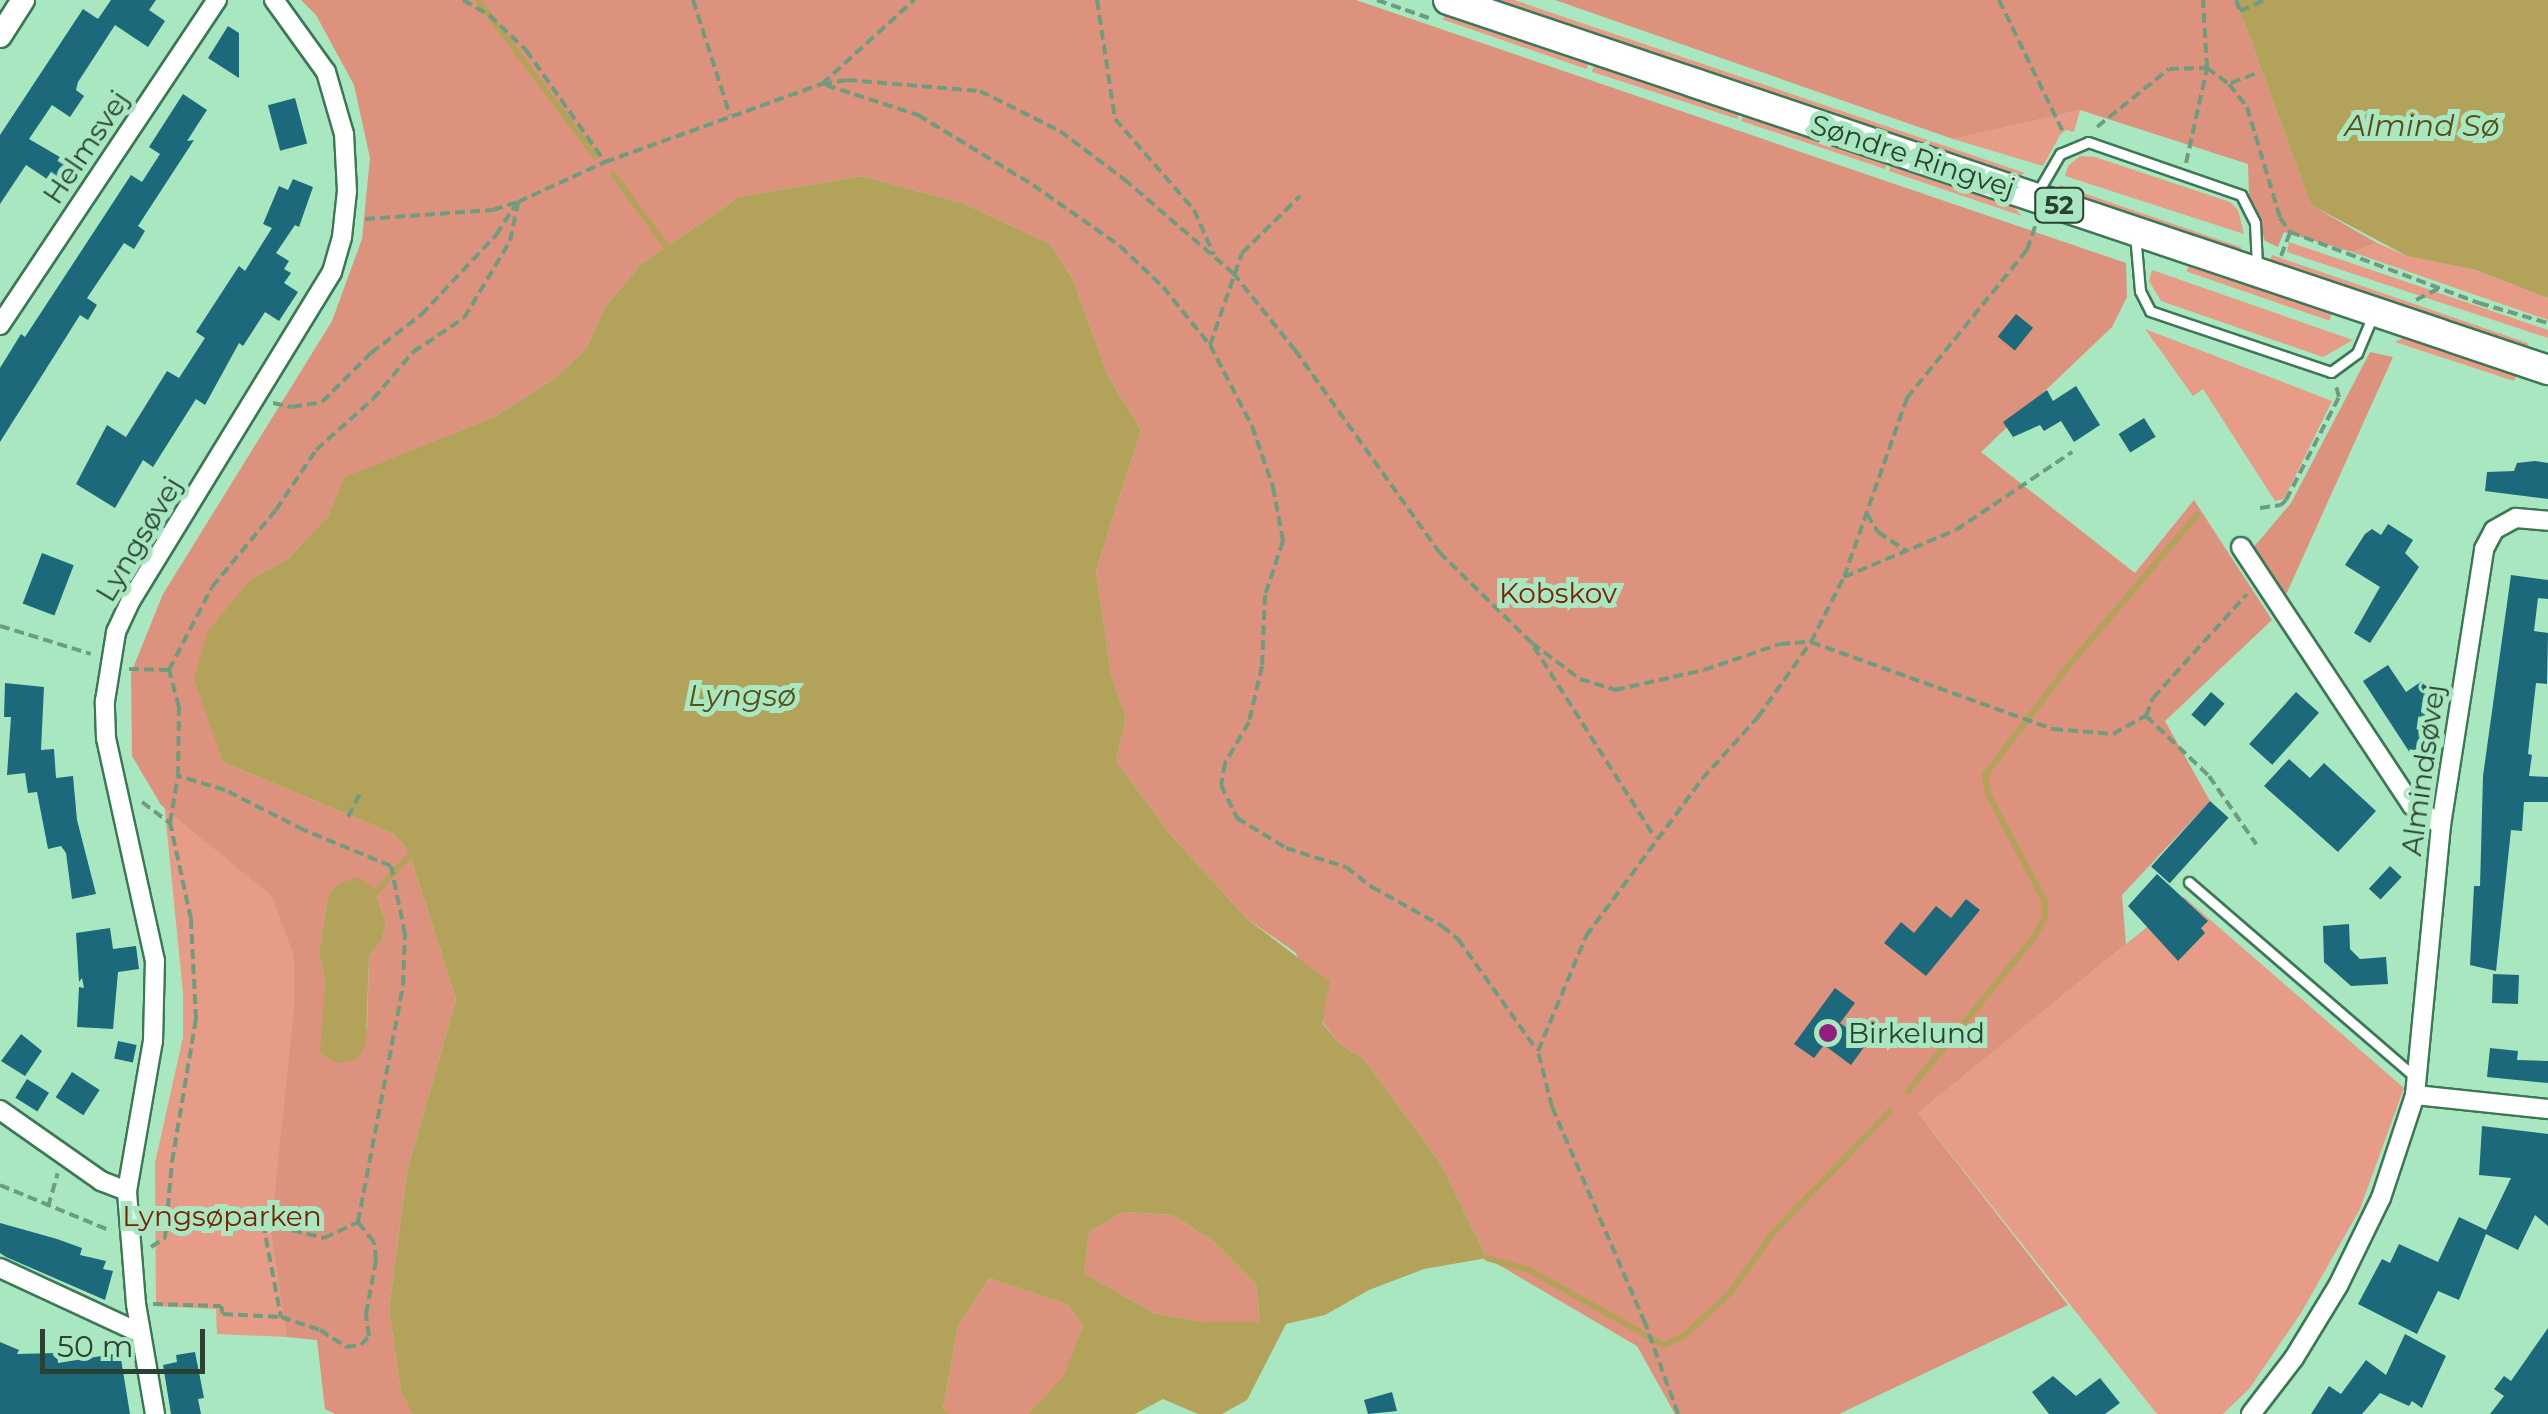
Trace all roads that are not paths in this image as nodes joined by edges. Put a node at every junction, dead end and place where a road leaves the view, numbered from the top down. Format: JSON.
{"nodes":[{"id":1,"x":23,"y":0,"type":"edge"},
{"id":2,"x":217,"y":0,"type":"edge"},
{"id":3,"x":274,"y":0,"type":"edge"},
{"id":4,"x":1448,"y":0,"type":"edge"},
{"id":5,"x":0,"y":36,"type":"edge"},
{"id":6,"x":2040,"y":198,"type":"junction"},
{"id":7,"x":2135,"y":232,"type":"junction"},
{"id":8,"x":2258,"y":273,"type":"junction"},
{"id":9,"x":2375,"y":312,"type":"junction"},
{"id":10,"x":0,"y":325,"type":"edge"},
{"id":11,"x":2548,"y":370,"type":"edge"},
{"id":12,"x":2548,"y":520,"type":"edge"},
{"id":13,"x":2241,"y":547,"type":"dead end"},
{"id":14,"x":2441,"y":825,"type":"junction"},
{"id":15,"x":2189,"y":882,"type":"dead end"},
{"id":16,"x":2416,"y":1086,"type":"junction"},
{"id":17,"x":2548,"y":1109,"type":"edge"},
{"id":18,"x":1,"y":1113,"type":"edge"},
{"id":19,"x":126,"y":1191,"type":"junction"},
{"id":20,"x":0,"y":1268,"type":"edge"},
{"id":21,"x":140,"y":1333,"type":"junction"},
{"id":22,"x":155,"y":1414,"type":"edge"},
{"id":23,"x":2251,"y":1414,"type":"edge"}],
"edges":[{"from":1,"to":5,"type":"street"},
{"from":2,"to":10,"type":"street","name":"Helmsvej"},
{"from":3,"to":19,"type":"street","name":"Lyngsøvej"},
{"from":4,"to":6,"type":"main road","name":"Søndre Ringvej","number":"52"},
{"from":6,"to":7,"type":"main road","name":"Søndre Ringvej","number":"52"},
{"from":6,"to":8,"type":"lane"},
{"from":7,"to":8,"type":"main road","name":"Søndre Ringvej","number":"52"},
{"from":7,"to":9,"type":"lane"},
{"from":8,"to":9,"type":"main road","name":"Søndre Ringvej","number":"52"},
{"from":9,"to":11,"type":"main road","name":"Søndre Ringvej","number":"52"},
{"from":12,"to":14,"type":"street","name":"Almindsøvej"},
{"from":13,"to":14,"type":"street"},
{"from":14,"to":16,"type":"street","name":"Almindsøvej"},
{"from":15,"to":16,"type":"lane"},
{"from":16,"to":17,"type":"street"},
{"from":16,"to":23,"type":"street","name":"Almindsøvej"},
{"from":18,"to":19,"type":"street"},
{"from":19,"to":21,"type":"street","name":"Lyngsøvej"},
{"from":20,"to":21,"type":"street"},
{"from":21,"to":22,"type":"street","name":"Lyngsøvej"}]}
